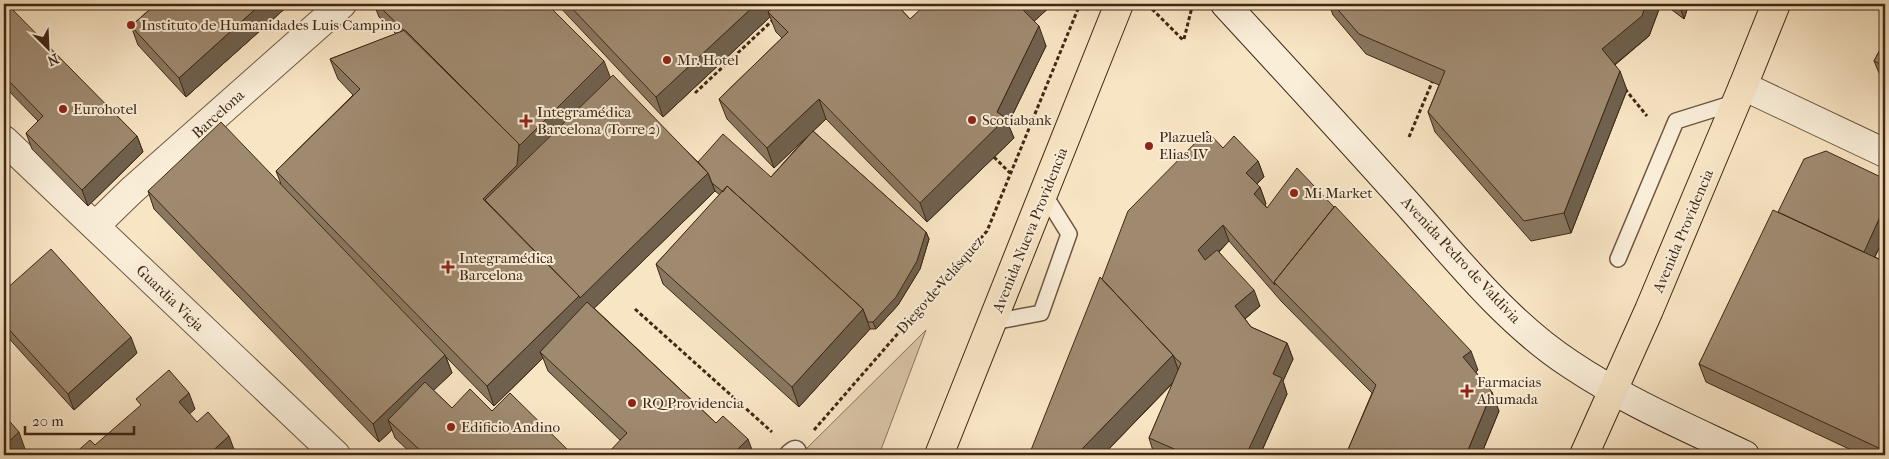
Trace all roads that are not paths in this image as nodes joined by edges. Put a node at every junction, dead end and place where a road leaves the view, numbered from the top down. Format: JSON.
{"nodes":[{"id":1,"x":342,"y":4,"type":"edge"},
{"id":2,"x":1118,"y":4,"type":"edge"},
{"id":3,"x":1225,"y":4,"type":"edge"},
{"id":4,"x":1776,"y":4,"type":"edge"},
{"id":5,"x":1740,"y":94,"type":"junction"},
{"id":6,"x":4,"y":140,"type":"edge"},
{"id":7,"x":1885,"y":153,"type":"edge"},
{"id":8,"x":1044,"y":194,"type":"junction"},
{"id":9,"x":95,"y":226,"type":"junction"},
{"id":10,"x":1618,"y":259,"type":"dead end"},
{"id":11,"x":993,"y":322,"type":"junction"},
{"id":12,"x":1613,"y":391,"type":"junction"},
{"id":13,"x":336,"y":455,"type":"edge"},
{"id":14,"x":939,"y":455,"type":"edge"},
{"id":15,"x":1584,"y":455,"type":"edge"},
{"id":16,"x":1745,"y":455,"type":"edge"}],
"edges":[{"from":1,"to":9,"type":"street","name":"Barcelona"},
{"from":2,"to":8,"type":"main road","name":"Avenida Nueva Providencia"},
{"from":3,"to":12,"type":"street","name":"Avenida Pedro de Valdivia"},
{"from":4,"to":5,"type":"main road","name":"Avenida Providencia"},
{"from":5,"to":7,"type":"street"},
{"from":5,"to":10,"type":"lane"},
{"from":5,"to":12,"type":"main road","name":"Avenida Providencia"},
{"from":6,"to":9,"type":"street","name":"Guardia Vieja"},
{"from":8,"to":11,"type":"main road","name":"Avenida Nueva Providencia"},
{"from":8,"to":11,"type":"lane"},
{"from":9,"to":13,"type":"street","name":"Guardia Vieja"},
{"from":11,"to":14,"type":"main road","name":"Avenida Nueva Providencia"},
{"from":12,"to":15,"type":"main road","name":"Avenida Providencia"},
{"from":12,"to":16,"type":"street","name":"Avenida Pedro de Valdivia"}]}
